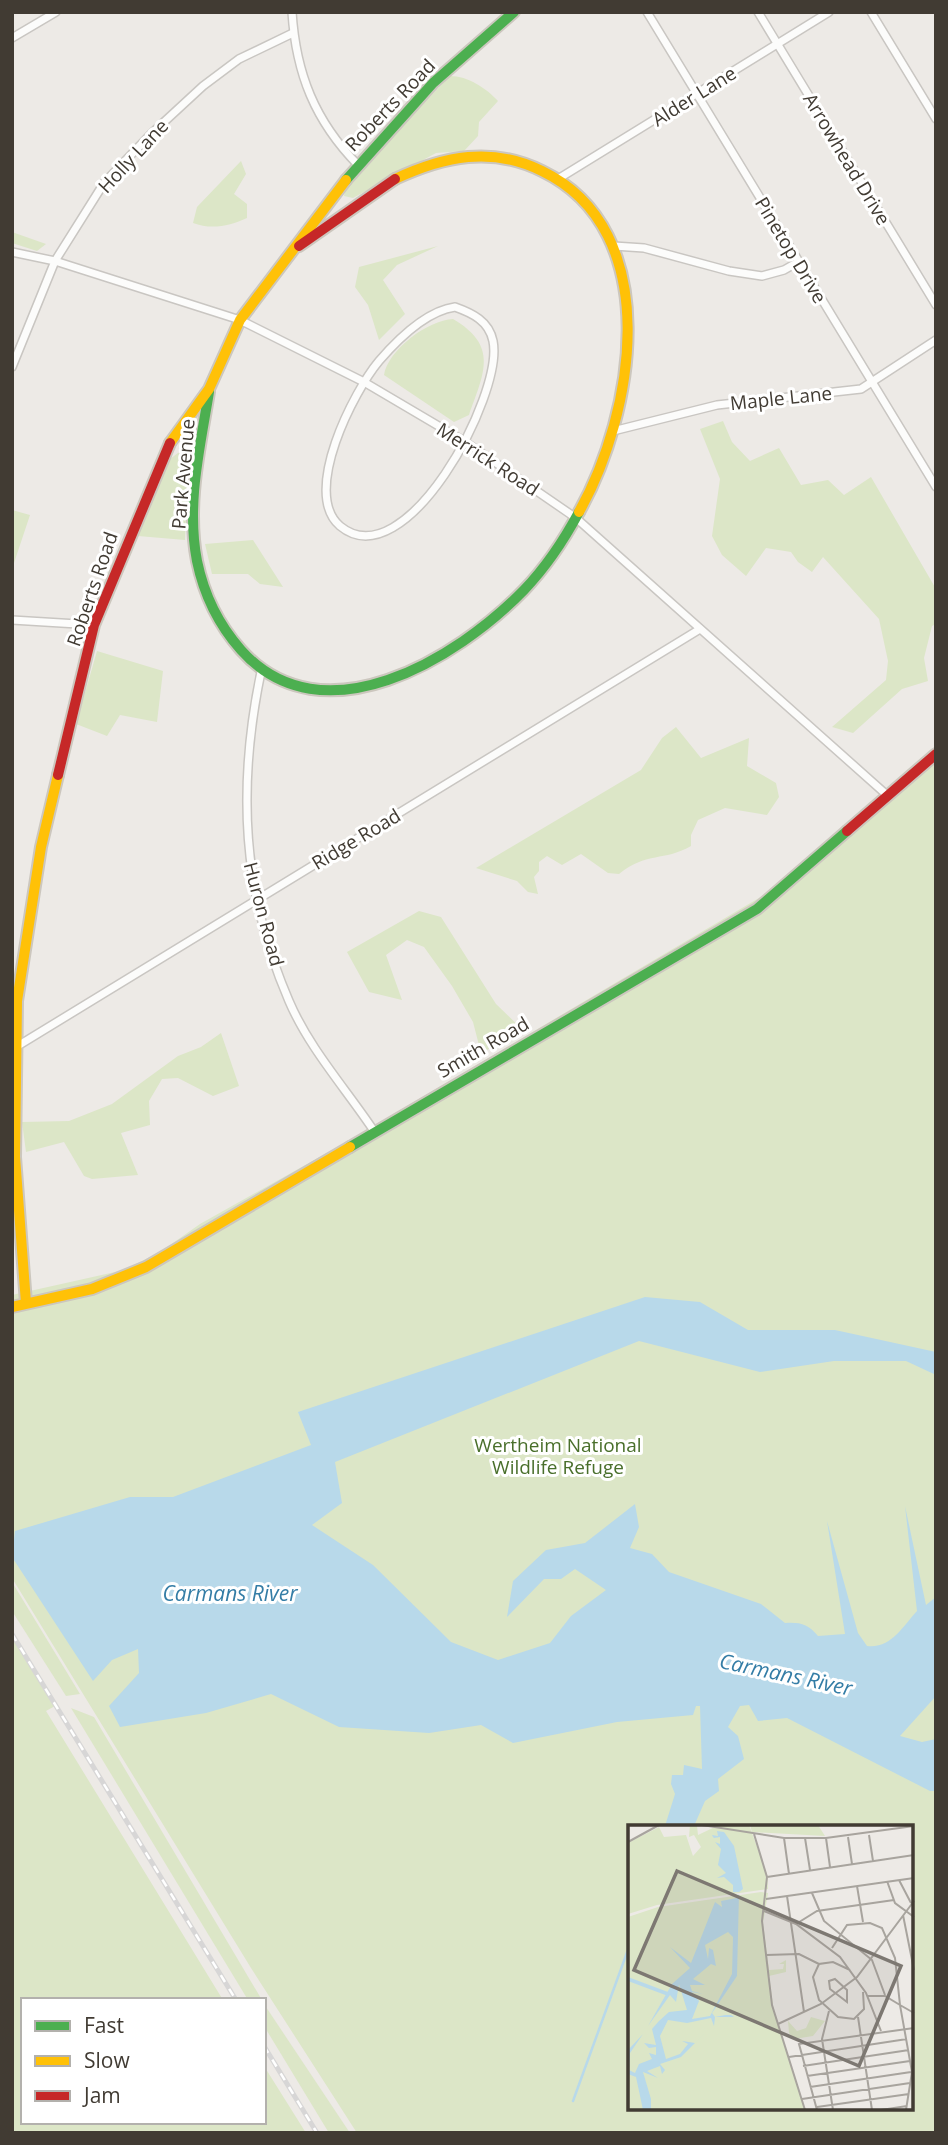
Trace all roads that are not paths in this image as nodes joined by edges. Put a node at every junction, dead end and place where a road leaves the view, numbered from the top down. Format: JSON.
{"nodes":[{"id":1,"x":56,"y":12,"type":"edge"},
{"id":2,"x":292,"y":12,"type":"edge"},
{"id":3,"x":514,"y":12,"type":"edge"},
{"id":4,"x":648,"y":12,"type":"edge"},
{"id":5,"x":758,"y":12,"type":"edge"},
{"id":6,"x":829,"y":12,"type":"edge"},
{"id":7,"x":871,"y":12,"type":"edge"},
{"id":8,"x":293,"y":33,"type":"junction"},
{"id":9,"x":12,"y":38,"type":"edge"},
{"id":10,"x":777,"y":43,"type":"junction"},
{"id":11,"x":698,"y":95,"type":"junction"},
{"id":12,"x":936,"y":119,"type":"edge"},
{"id":13,"x":358,"y":165,"type":"junction"},
{"id":14,"x":558,"y":179,"type":"junction"},
{"id":15,"x":614,"y":246,"type":"junction"},
{"id":16,"x":296,"y":247,"type":"junction"},
{"id":17,"x":12,"y":251,"type":"edge"},
{"id":18,"x":55,"y":261,"type":"junction"},
{"id":19,"x":798,"y":262,"type":"junction"},
{"id":20,"x":936,"y":305,"type":"edge"},
{"id":21,"x":240,"y":320,"type":"junction"},
{"id":22,"x":936,"y":340,"type":"edge"},
{"id":23,"x":12,"y":368,"type":"edge"},
{"id":24,"x":364,"y":382,"type":"junction"},
{"id":25,"x":872,"y":382,"type":"junction"},
{"id":26,"x":209,"y":389,"type":"junction"},
{"id":27,"x":614,"y":430,"type":"junction"},
{"id":28,"x":464,"y":441,"type":"junction"},
{"id":29,"x":936,"y":487,"type":"edge"},
{"id":30,"x":576,"y":518,"type":"junction"},
{"id":31,"x":12,"y":620,"type":"edge"},
{"id":32,"x":94,"y":625,"type":"junction"},
{"id":33,"x":700,"y":629,"type":"junction"},
{"id":34,"x":261,"y":672,"type":"junction"},
{"id":35,"x":936,"y":754,"type":"edge"},
{"id":36,"x":888,"y":796,"type":"junction"},
{"id":37,"x":258,"y":899,"type":"junction"},
{"id":38,"x":15,"y":1000,"type":"edge"},
{"id":39,"x":13,"y":1049,"type":"edge"},
{"id":40,"x":374,"y":1131,"type":"junction"},
{"id":41,"x":26,"y":1303,"type":"junction"},
{"id":42,"x":12,"y":1307,"type":"edge"}],
"edges":[{"from":1,"to":9,"type":"street"},
{"from":2,"to":8,"type":"street"},
{"from":3,"to":13,"type":"street","name":"Roberts Road"},
{"from":4,"to":11,"type":"street","name":"Pinetop Drive"},
{"from":5,"to":10,"type":"street","name":"Arrowhead Drive"},
{"from":6,"to":10,"type":"street","name":"Alder Lane"},
{"from":7,"to":12,"type":"street"},
{"from":8,"to":13,"type":"street"},
{"from":8,"to":18,"type":"street","name":"Holly Lane"},
{"from":10,"to":11,"type":"street","name":"Alder Lane"},
{"from":10,"to":20,"type":"street","name":"Arrowhead Drive"},
{"from":11,"to":14,"type":"street","name":"Alder Lane"},
{"from":11,"to":19,"type":"street","name":"Pinetop Drive"},
{"from":13,"to":16,"type":"street","name":"Roberts Road"},
{"from":14,"to":15,"type":"street"},
{"from":14,"to":16,"type":"street"},
{"from":15,"to":19,"type":"street"},
{"from":15,"to":27,"type":"street"},
{"from":16,"to":21,"type":"street","name":"Roberts Road"},
{"from":17,"to":18,"type":"street","name":"Merrick Road"},
{"from":18,"to":21,"type":"street","name":"Merrick Road"},
{"from":18,"to":23,"type":"street","name":"Holly Lane"},
{"from":19,"to":25,"type":"street","name":"Pinetop Drive"},
{"from":21,"to":24,"type":"street","name":"Merrick Road"},
{"from":21,"to":26,"type":"street","name":"Roberts Road"},
{"from":22,"to":25,"type":"street","name":"Maple Lane"},
{"from":24,"to":28,"type":"street","name":"Merrick Road"},
{"from":24,"to":28,"type":"street"},
{"from":24,"to":28,"type":"street"},
{"from":25,"to":27,"type":"street","name":"Maple Lane"},
{"from":25,"to":29,"type":"street","name":"Pinetop Drive"},
{"from":26,"to":32,"type":"street","name":"Roberts Road"},
{"from":26,"to":34,"type":"street","name":"Park Avenue"},
{"from":27,"to":30,"type":"street"},
{"from":28,"to":30,"type":"street","name":"Merrick Road"},
{"from":30,"to":33,"type":"street","name":"Merrick Road"},
{"from":30,"to":34,"type":"street"},
{"from":31,"to":32,"type":"street"},
{"from":32,"to":38,"type":"street","name":"Roberts Road"},
{"from":33,"to":36,"type":"street","name":"Merrick Road"},
{"from":33,"to":37,"type":"street","name":"Ridge Road"},
{"from":34,"to":37,"type":"street","name":"Huron Road"},
{"from":35,"to":36,"type":"street","name":"Smith Road"},
{"from":36,"to":40,"type":"street","name":"Smith Road"},
{"from":37,"to":39,"type":"street","name":"Ridge Road"},
{"from":37,"to":40,"type":"street","name":"Huron Road"},
{"from":38,"to":39,"type":"street","name":"Roberts Road"},
{"from":39,"to":41,"type":"street","name":"Roberts Road"},
{"from":40,"to":41,"type":"street","name":"Smith Road"},
{"from":41,"to":42,"type":"street","name":"Smith Road"}]}
